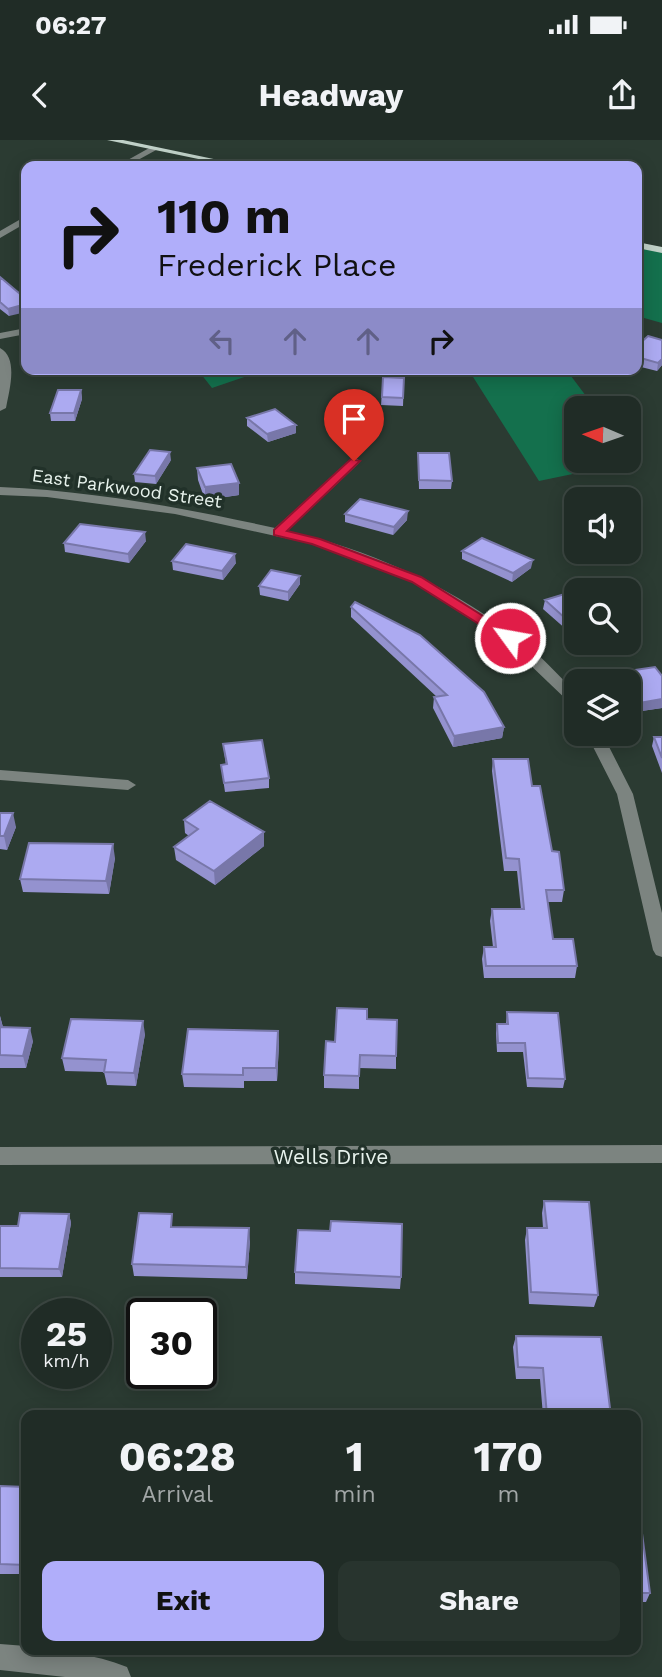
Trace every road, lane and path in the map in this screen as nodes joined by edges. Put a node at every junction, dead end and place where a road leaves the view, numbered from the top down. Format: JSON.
{"nodes":[{"id":1,"x":111,"y":140,"type":"edge"},
{"id":2,"x":154,"y":149,"type":"junction"},
{"id":3,"x":131,"y":161,"type":"edge"},
{"id":4,"x":217,"y":161,"type":"edge"},
{"id":5,"x":21,"y":222,"type":"edge"},
{"id":6,"x":0,"y":235,"type":"edge"},
{"id":7,"x":642,"y":246,"type":"edge"},
{"id":8,"x":662,"y":250,"type":"edge"},
{"id":9,"x":21,"y":332,"type":"edge"},
{"id":10,"x":0,"y":336,"type":"edge"},
{"id":11,"x":0,"y":351,"type":"edge"},
{"id":12,"x":0,"y":408,"type":"edge"},
{"id":13,"x":354,"y":461,"type":"dead end"},
{"id":14,"x":0,"y":491,"type":"edge"},
{"id":15,"x":278,"y":532,"type":"junction"},
{"id":16,"x":564,"y":690,"type":"edge"},
{"id":17,"x":601,"y":746,"type":"edge"},
{"id":18,"x":0,"y":775,"type":"edge"},
{"id":19,"x":128,"y":785,"type":"dead end"},
{"id":20,"x":662,"y":950,"type":"edge"},
{"id":21,"x":662,"y":1154,"type":"edge"},
{"id":22,"x":0,"y":1156,"type":"edge"},
{"id":23,"x":0,"y":1657,"type":"edge"},
{"id":24,"x":117,"y":1677,"type":"edge"}],
"edges":[{"from":1,"to":2,"type":"main road"},
{"from":2,"to":3,"type":"street"},
{"from":2,"to":4,"type":"main road"},
{"from":5,"to":6,"type":"street"},
{"from":7,"to":8,"type":"main road"},
{"from":9,"to":10,"type":"street"},
{"from":11,"to":12,"type":"street"},
{"from":13,"to":15,"type":"street"},
{"from":14,"to":15,"type":"street","name":"East Parkwood Street"},
{"from":15,"to":16,"type":"street","name":"East Parkwood Street"},
{"from":17,"to":20,"type":"street"},
{"from":18,"to":19,"type":"street"},
{"from":21,"to":22,"type":"street","name":"Wells Drive"},
{"from":23,"to":24,"type":"street"}]}
